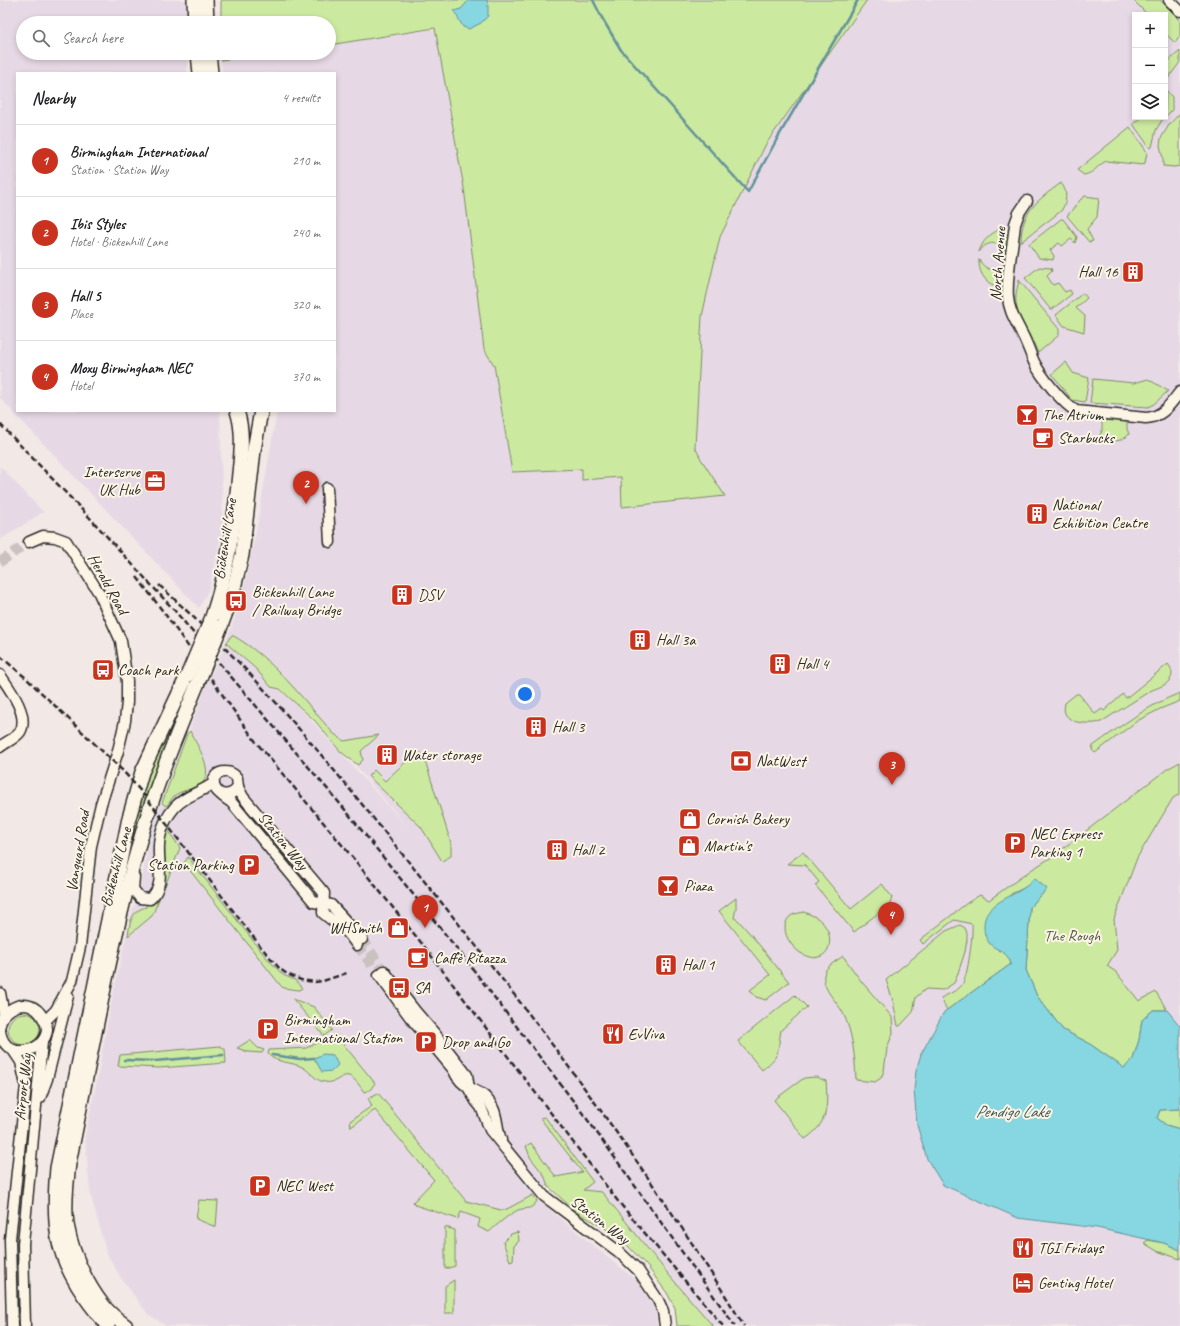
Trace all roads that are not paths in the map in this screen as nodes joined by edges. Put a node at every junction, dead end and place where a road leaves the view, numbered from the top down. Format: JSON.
{"nodes":[{"id":1,"x":194,"y":0,"type":"edge"},
{"id":2,"x":206,"y":0,"type":"edge"},
{"id":3,"x":1169,"y":0,"type":"edge"},
{"id":4,"x":1180,"y":11,"type":"edge"},
{"id":5,"x":195,"y":16,"type":"edge"},
{"id":6,"x":207,"y":16,"type":"edge"},
{"id":7,"x":199,"y":60,"type":"edge"},
{"id":8,"x":210,"y":60,"type":"edge"},
{"id":9,"x":200,"y":72,"type":"edge"},
{"id":10,"x":211,"y":72,"type":"edge"},
{"id":11,"x":1027,"y":201,"type":"dead end"},
{"id":12,"x":1180,"y":392,"type":"edge"},
{"id":13,"x":237,"y":412,"type":"edge"},
{"id":14,"x":261,"y":412,"type":"edge"},
{"id":15,"x":327,"y":488,"type":"dead end"},
{"id":16,"x":29,"y":542,"type":"tunnel mouth"},
{"id":17,"x":330,"y":542,"type":"dead end"},
{"id":18,"x":217,"y":621,"type":"junction"},
{"id":19,"x":0,"y":675,"type":"edge"},
{"id":20,"x":127,"y":681,"type":"joint"},
{"id":21,"x":0,"y":747,"type":"edge"},
{"id":22,"x":214,"y":783,"type":"junction"},
{"id":23,"x":238,"y":787,"type":"junction"},
{"id":24,"x":222,"y":794,"type":"junction"},
{"id":25,"x":136,"y":855,"type":"junction"},
{"id":26,"x":323,"y":904,"type":"junction"},
{"id":27,"x":360,"y":942,"type":"tunnel mouth"},
{"id":28,"x":381,"y":973,"type":"tunnel mouth"},
{"id":29,"x":72,"y":981,"type":"junction"},
{"id":30,"x":0,"y":993,"type":"edge"},
{"id":31,"x":2,"y":1020,"type":"edge"},
{"id":32,"x":45,"y":1021,"type":"junction"},
{"id":33,"x":0,"y":1030,"type":"edge"},
{"id":34,"x":42,"y":1042,"type":"junction"},
{"id":35,"x":13,"y":1050,"type":"junction"},
{"id":36,"x":35,"y":1116,"type":"junction"},
{"id":37,"x":12,"y":1326,"type":"edge"},
{"id":38,"x":25,"y":1326,"type":"edge"},
{"id":39,"x":108,"y":1326,"type":"edge"},
{"id":40,"x":126,"y":1326,"type":"edge"},
{"id":41,"x":665,"y":1326,"type":"edge"}],
"edges":[{"from":1,"to":5,"type":"main road"},
{"from":2,"to":6,"type":"main road"},
{"from":3,"to":4,"type":"street"},
{"from":7,"to":9,"type":"main road"},
{"from":8,"to":10,"type":"main road"},
{"from":11,"to":12,"type":"street","name":"North Avenue"},
{"from":13,"to":18,"type":"main road","name":"Bickenhill Lane"},
{"from":14,"to":18,"type":"main road","name":"Bickenhill Lane"},
{"from":15,"to":17,"type":"street"},
{"from":16,"to":20,"type":"street","name":"Herald Road"},
{"from":18,"to":25,"type":"main road","name":"Bickenhill Lane","bridge":true},
{"from":18,"to":39,"type":"main road","name":"Bickenhill Lane","bridge":true},
{"from":19,"to":21,"type":"street"},
{"from":20,"to":29,"type":"street","name":"Vanguard Road"},
{"from":22,"to":23,"type":"street"},
{"from":22,"to":24,"type":"street"},
{"from":22,"to":25,"type":"street"},
{"from":23,"to":24,"type":"street"},
{"from":23,"to":26,"type":"street","name":"Station Way"},
{"from":24,"to":26,"type":"street","name":"Station Way"},
{"from":25,"to":40,"type":"main road","name":"Bickenhill Lane"},
{"from":26,"to":27,"type":"street","name":"Station Way"},
{"from":28,"to":41,"type":"street","name":"Station Way"},
{"from":29,"to":32,"type":"street","name":"Vanguard Road"},
{"from":29,"to":36,"type":"street"},
{"from":30,"to":31,"type":"street"},
{"from":31,"to":32,"type":"street"},
{"from":32,"to":34,"type":"street","name":"Airport Way"},
{"from":33,"to":35,"type":"street","name":"Airport Way"},
{"from":34,"to":35,"type":"street"},
{"from":34,"to":36,"type":"street","name":"Airport Way"},
{"from":35,"to":37,"type":"street","name":"Airport Way"},
{"from":36,"to":38,"type":"street","name":"Airport Way"}]}
